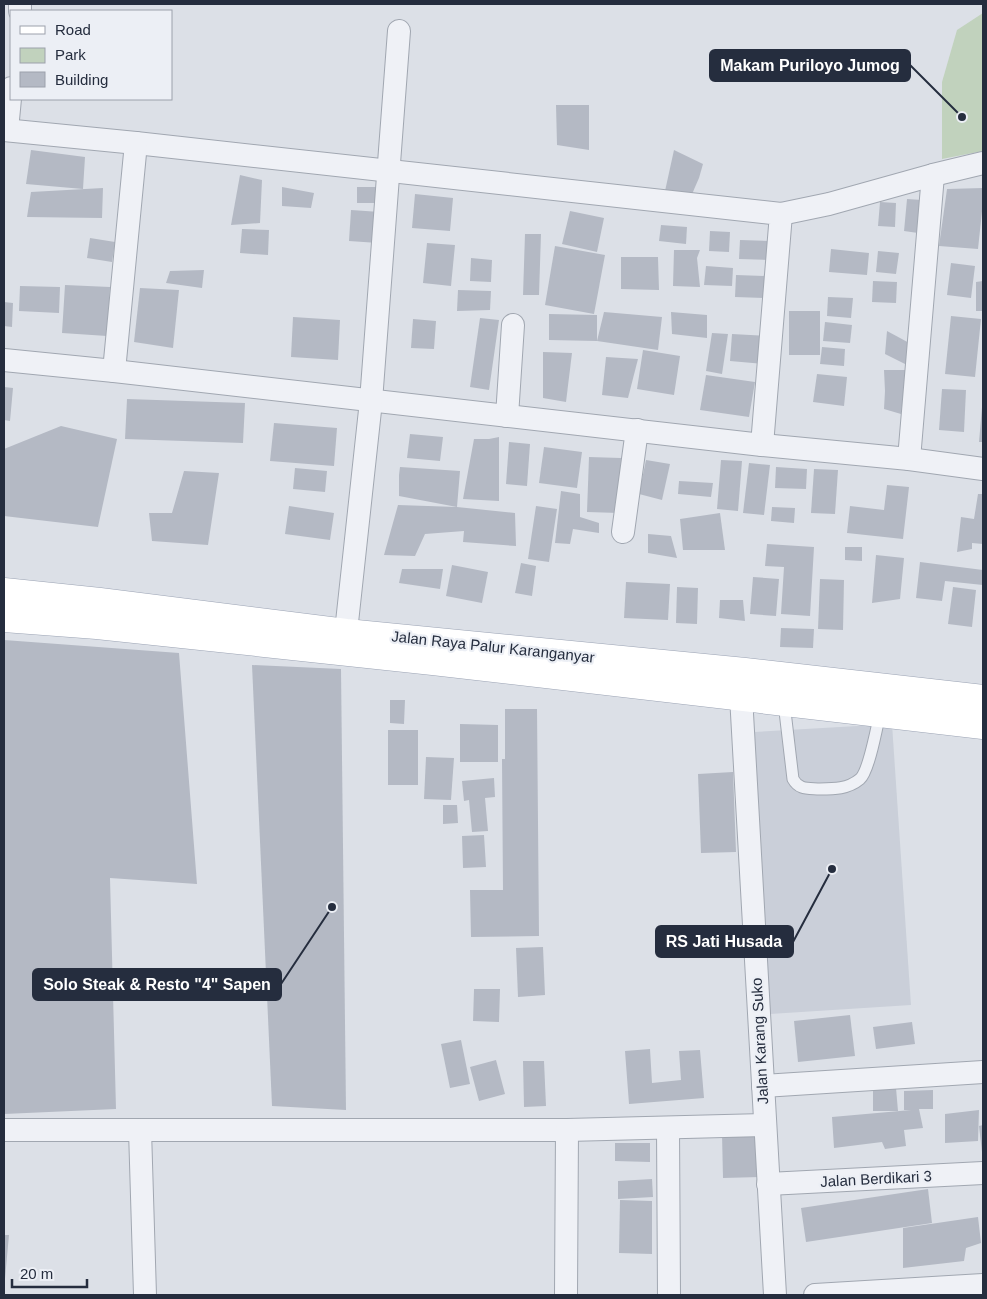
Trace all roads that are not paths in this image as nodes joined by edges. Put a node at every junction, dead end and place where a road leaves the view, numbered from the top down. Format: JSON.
{"nodes":[{"id":1,"x":399,"y":31,"type":"dead end"},
{"id":2,"x":10,"y":95,"type":"edge"},
{"id":3,"x":5,"y":130,"type":"edge"},
{"id":4,"x":136,"y":142,"type":"junction"},
{"id":5,"x":983,"y":164,"type":"edge"},
{"id":6,"x":388,"y":171,"type":"junction"},
{"id":7,"x":933,"y":175,"type":"junction"},
{"id":8,"x":781,"y":214,"type":"junction"},
{"id":9,"x":513,"y":325,"type":"dead end"},
{"id":10,"x":4,"y":360,"type":"edge"},
{"id":11,"x":114,"y":371,"type":"junction"},
{"id":12,"x":371,"y":401,"type":"junction"},
{"id":13,"x":507,"y":416,"type":"junction"},
{"id":14,"x":637,"y":430,"type":"junction"},
{"id":15,"x":762,"y":445,"type":"junction"},
{"id":16,"x":909,"y":459,"type":"junction"},
{"id":17,"x":983,"y":470,"type":"edge"},
{"id":18,"x":623,"y":532,"type":"dead end"},
{"id":19,"x":4,"y":592,"type":"edge"},
{"id":20,"x":98,"y":613,"type":"junction"},
{"id":21,"x":4,"y":618,"type":"edge"},
{"id":22,"x":345,"y":642,"type":"junction"},
{"id":23,"x":743,"y":684,"type":"junction"},
{"id":24,"x":983,"y":699,"type":"edge"},
{"id":25,"x":784,"y":702,"type":"junction"},
{"id":26,"x":880,"y":713,"type":"junction"},
{"id":27,"x":983,"y":725,"type":"edge"},
{"id":28,"x":983,"y":1072,"type":"edge"},
{"id":29,"x":763,"y":1086,"type":"junction"},
{"id":30,"x":764,"y":1125,"type":"junction"},
{"id":31,"x":668,"y":1128,"type":"junction"},
{"id":32,"x":4,"y":1130,"type":"edge"},
{"id":33,"x":140,"y":1130,"type":"junction"},
{"id":34,"x":567,"y":1130,"type":"junction"},
{"id":35,"x":983,"y":1173,"type":"edge"},
{"id":36,"x":768,"y":1184,"type":"junction"},
{"id":37,"x":983,"y":1285,"type":"edge"},
{"id":38,"x":145,"y":1295,"type":"edge"},
{"id":39,"x":566,"y":1295,"type":"edge"},
{"id":40,"x":669,"y":1295,"type":"edge"},
{"id":41,"x":774,"y":1295,"type":"edge"},
{"id":42,"x":815,"y":1295,"type":"edge"}],
"edges":[{"from":1,"to":6,"type":"street"},
{"from":2,"to":3,"type":"street"},
{"from":3,"to":4,"type":"street"},
{"from":4,"to":6,"type":"street"},
{"from":4,"to":11,"type":"street"},
{"from":5,"to":7,"type":"street"},
{"from":6,"to":8,"type":"street"},
{"from":6,"to":12,"type":"street"},
{"from":7,"to":8,"type":"street"},
{"from":7,"to":16,"type":"street"},
{"from":8,"to":15,"type":"street"},
{"from":9,"to":13,"type":"street"},
{"from":10,"to":11,"type":"street"},
{"from":11,"to":12,"type":"street"},
{"from":12,"to":13,"type":"street"},
{"from":12,"to":22,"type":"street"},
{"from":13,"to":14,"type":"street"},
{"from":14,"to":15,"type":"street"},
{"from":14,"to":18,"type":"street"},
{"from":15,"to":16,"type":"street"},
{"from":16,"to":17,"type":"street"},
{"from":19,"to":20,"type":"main road","name":"Jalan Raya Palur Karanganyar"},
{"from":20,"to":21,"type":"main road","name":"Jalan Raya Palur Karanganyar"},
{"from":20,"to":22,"type":"main road","name":"Jalan Raya Palur Karanganyar"},
{"from":22,"to":23,"type":"main road","name":"Jalan Raya Palur Karanganyar"},
{"from":23,"to":24,"type":"main road","name":"Jalan Raya Palur Karanganyar"},
{"from":23,"to":25,"type":"main road","name":"Jalan Raya Palur Karanganyar"},
{"from":23,"to":29,"type":"street","name":"Jalan Karang Suko"},
{"from":25,"to":26,"type":"main road","name":"Jalan Raya Palur Karanganyar"},
{"from":25,"to":26,"type":"lane"},
{"from":26,"to":27,"type":"main road","name":"Jalan Raya Palur Karanganyar"},
{"from":28,"to":29,"type":"street"},
{"from":29,"to":30,"type":"street","name":"Jalan Karang Suko"},
{"from":30,"to":31,"type":"street"},
{"from":30,"to":36,"type":"street","name":"Jalan Karang Suko"},
{"from":31,"to":34,"type":"street"},
{"from":31,"to":40,"type":"street"},
{"from":32,"to":33,"type":"street"},
{"from":33,"to":34,"type":"street"},
{"from":33,"to":38,"type":"street"},
{"from":34,"to":39,"type":"street"},
{"from":35,"to":36,"type":"street","name":"Jalan Berdikari 3"},
{"from":36,"to":41,"type":"street","name":"Jalan Karang Suko"},
{"from":37,"to":42,"type":"street"}]}
